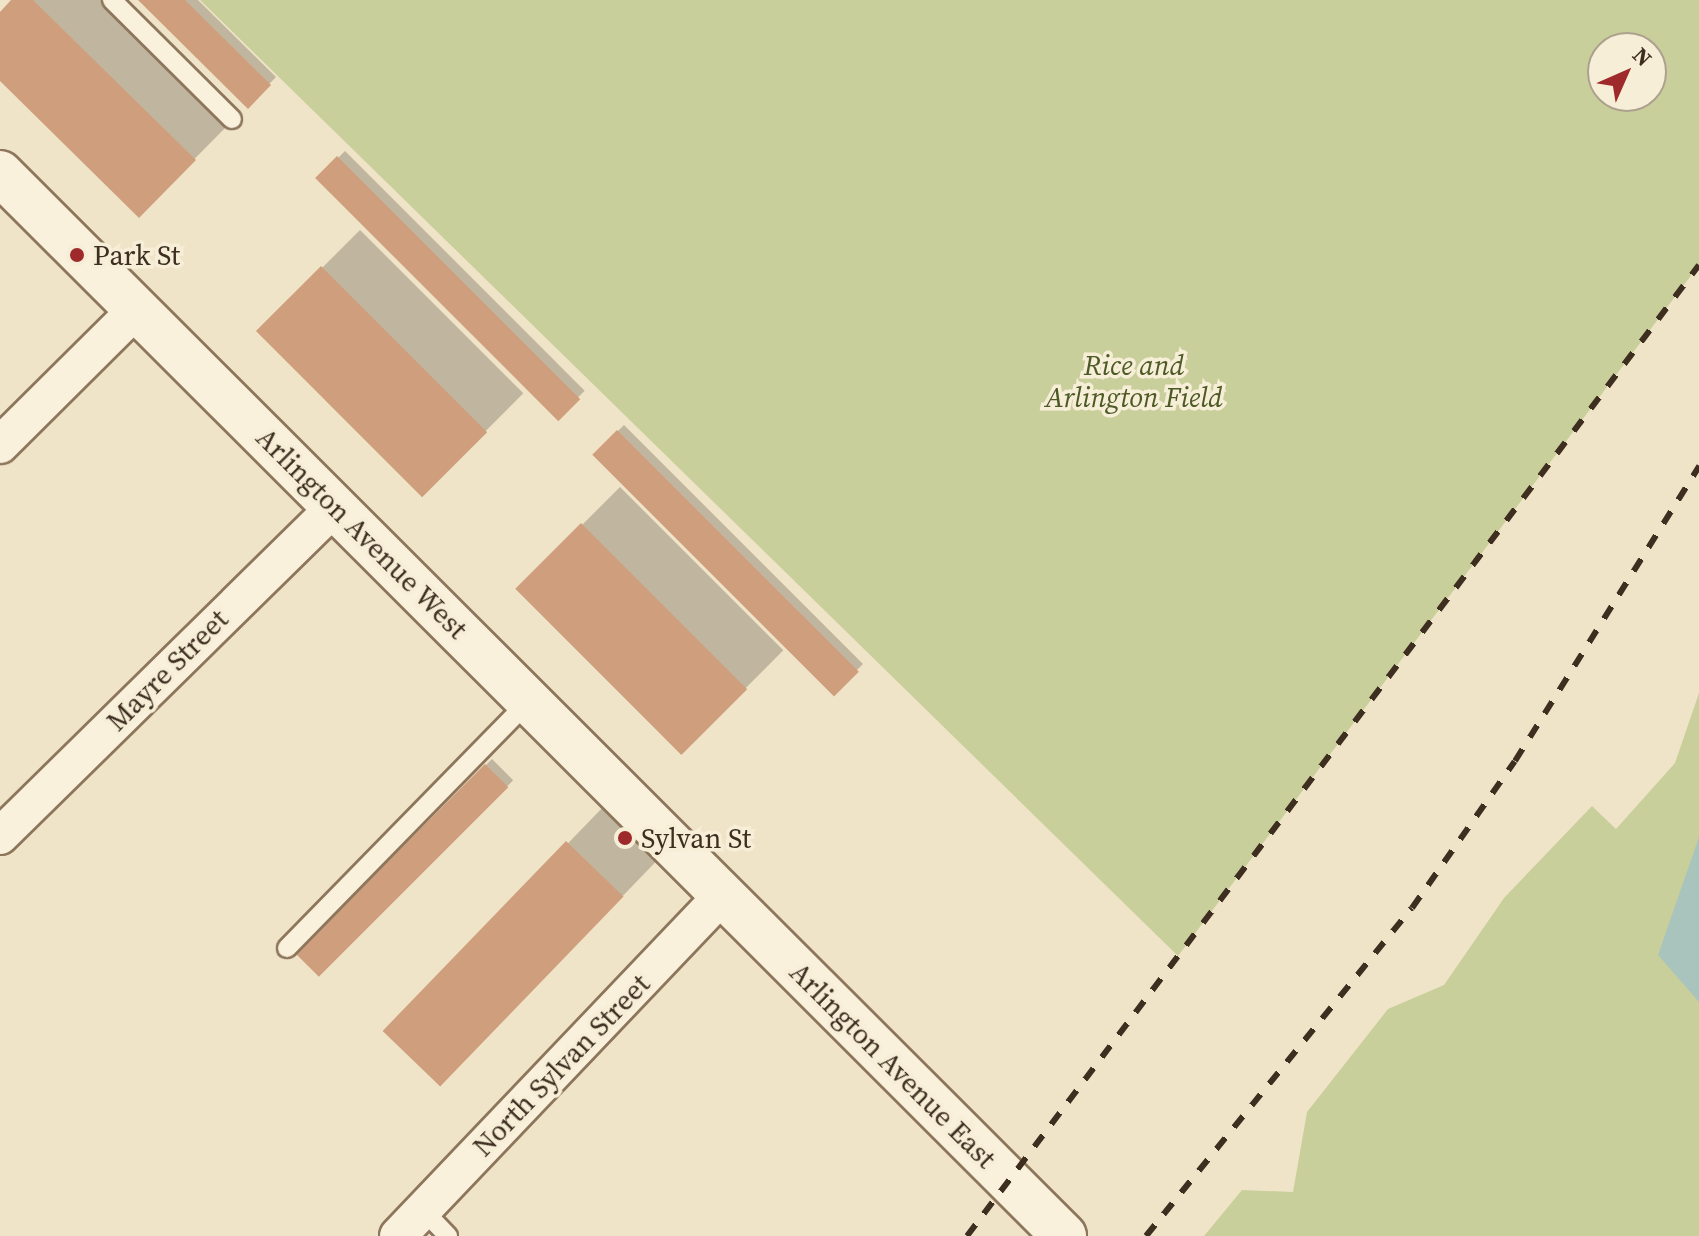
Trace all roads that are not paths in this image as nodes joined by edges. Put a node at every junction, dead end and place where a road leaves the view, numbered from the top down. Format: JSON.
{"nodes":[{"id":1,"x":112,"y":0,"type":"edge"},
{"id":2,"x":232,"y":119,"type":"dead end"},
{"id":3,"x":0,"y":173,"type":"edge"},
{"id":4,"x":137,"y":309,"type":"junction"},
{"id":5,"x":0,"y":445,"type":"edge"},
{"id":6,"x":336,"y":506,"type":"junction"},
{"id":7,"x":530,"y":700,"type":"junction"},
{"id":8,"x":0,"y":836,"type":"edge"},
{"id":9,"x":723,"y":895,"type":"junction"},
{"id":10,"x":287,"y":948,"type":"dead end"},
{"id":11,"x":423,"y":1210,"type":"junction"},
{"id":12,"x":398,"y":1236,"type":"edge"},
{"id":13,"x":448,"y":1236,"type":"edge"},
{"id":14,"x":1064,"y":1236,"type":"edge"}],
"edges":[{"from":1,"to":2,"type":"lane"},
{"from":3,"to":4,"type":"street","name":"Arlington Avenue West"},
{"from":4,"to":5,"type":"street"},
{"from":4,"to":6,"type":"street","name":"Arlington Avenue West"},
{"from":6,"to":7,"type":"street","name":"Arlington Avenue West"},
{"from":6,"to":8,"type":"street","name":"Mayre Street"},
{"from":7,"to":9,"type":"street","name":"Arlington Avenue West"},
{"from":7,"to":10,"type":"lane"},
{"from":9,"to":11,"type":"street","name":"North Sylvan Street"},
{"from":9,"to":14,"type":"street","name":"Arlington Avenue East"},
{"from":11,"to":12,"type":"street","name":"North Sylvan Street"},
{"from":11,"to":13,"type":"lane"}]}
